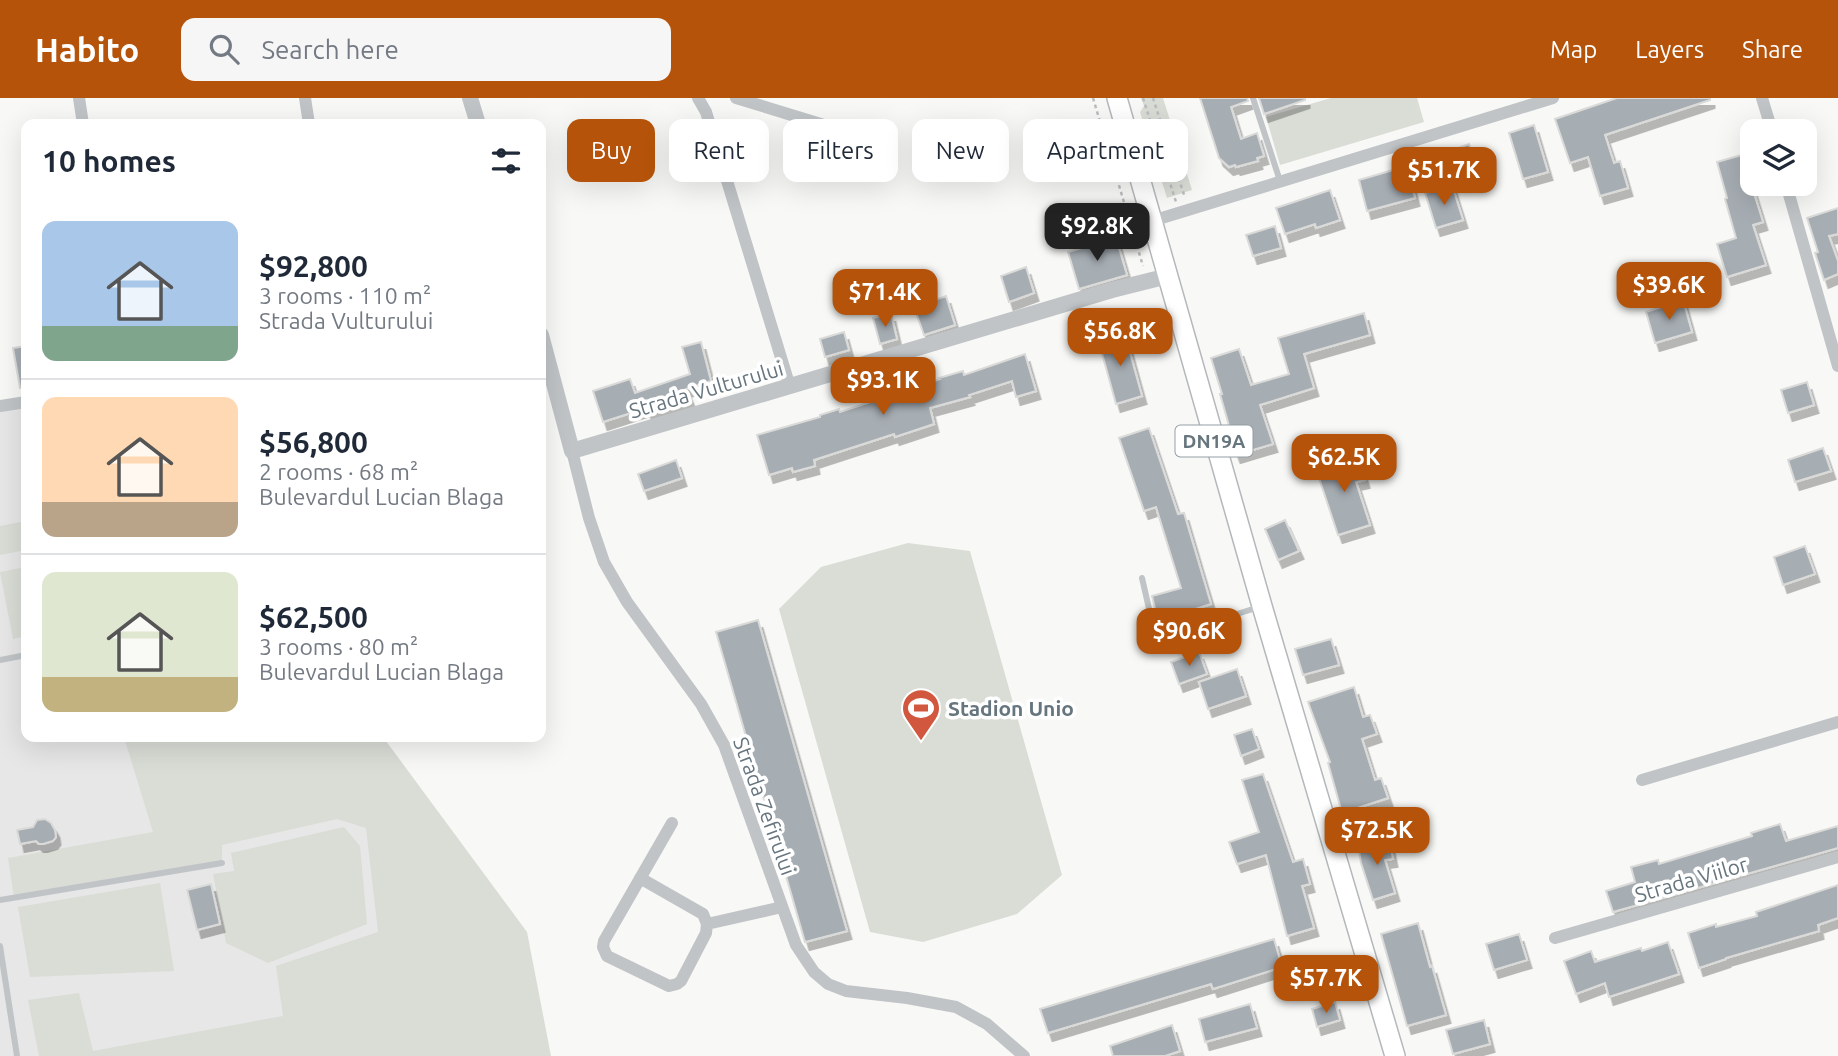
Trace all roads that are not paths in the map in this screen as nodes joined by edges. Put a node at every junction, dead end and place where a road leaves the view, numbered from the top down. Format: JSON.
{"nodes":[{"id":1,"x":79,"y":98,"type":"edge"},
{"id":2,"x":305,"y":98,"type":"edge"},
{"id":3,"x":470,"y":98,"type":"edge"},
{"id":4,"x":698,"y":98,"type":"edge"},
{"id":5,"x":736,"y":98,"type":"edge"},
{"id":6,"x":1117,"y":98,"type":"edge"},
{"id":7,"x":1253,"y":98,"type":"edge"},
{"id":8,"x":1551,"y":98,"type":"edge"},
{"id":9,"x":1762,"y":98,"type":"edge"},
{"id":10,"x":82,"y":119,"type":"edge"},
{"id":11,"x":308,"y":119,"type":"edge"},
{"id":12,"x":476,"y":119,"type":"edge"},
{"id":13,"x":804,"y":119,"type":"edge"},
{"id":14,"x":1768,"y":119,"type":"edge"},
{"id":15,"x":1280,"y":181,"type":"junction"},
{"id":16,"x":1789,"y":196,"type":"edge"},
{"id":17,"x":1152,"y":221,"type":"junction"},
{"id":18,"x":1168,"y":276,"type":"junction"},
{"id":19,"x":546,"y":354,"type":"edge"},
{"id":20,"x":1838,"y":366,"type":"edge"},
{"id":21,"x":790,"y":387,"type":"junction"},
{"id":22,"x":21,"y":403,"type":"edge"},
{"id":23,"x":0,"y":406,"type":"edge"},
{"id":24,"x":572,"y":451,"type":"junction"},
{"id":25,"x":1142,"y":578,"type":"dead end"},
{"id":26,"x":1262,"y":606,"type":"junction"},
{"id":27,"x":21,"y":656,"type":"edge"},
{"id":28,"x":0,"y":660,"type":"edge"},
{"id":29,"x":1838,"y":722,"type":"edge"},
{"id":30,"x":1642,"y":780,"type":"dead end"},
{"id":31,"x":673,"y":823,"type":"dead end"},
{"id":32,"x":1838,"y":857,"type":"edge"},
{"id":33,"x":222,"y":863,"type":"dead end"},
{"id":34,"x":640,"y":878,"type":"junction"},
{"id":35,"x":0,"y":900,"type":"edge"},
{"id":36,"x":782,"y":907,"type":"junction"},
{"id":37,"x":707,"y":924,"type":"junction"},
{"id":38,"x":1555,"y":938,"type":"dead end"},
{"id":39,"x":0,"y":946,"type":"edge"},
{"id":40,"x":1022,"y":1055,"type":"edge"},
{"id":41,"x":17,"y":1056,"type":"edge"},
{"id":42,"x":1395,"y":1056,"type":"edge"}],
"edges":[{"from":1,"to":10,"type":"street"},
{"from":2,"to":11,"type":"street"},
{"from":3,"to":12,"type":"street"},
{"from":4,"to":21,"type":"street"},
{"from":5,"to":13,"type":"street"},
{"from":6,"to":17,"type":"main road","number":"DN19A"},
{"from":7,"to":15,"type":"lane"},
{"from":8,"to":15,"type":"street"},
{"from":9,"to":14,"type":"street"},
{"from":15,"to":17,"type":"street"},
{"from":16,"to":20,"type":"street"},
{"from":17,"to":18,"type":"main road","number":"DN19A"},
{"from":18,"to":21,"type":"street","name":"Strada Vulturului"},
{"from":18,"to":26,"type":"main road","number":"DN19A"},
{"from":19,"to":24,"type":"street"},
{"from":21,"to":24,"type":"street","name":"Strada Vulturului"},
{"from":22,"to":23,"type":"street"},
{"from":24,"to":36,"type":"street","name":"Strada Zefirului"},
{"from":25,"to":26,"type":"lane"},
{"from":26,"to":42,"type":"main road","number":"DN19A"},
{"from":27,"to":28,"type":"lane"},
{"from":29,"to":30,"type":"street"},
{"from":31,"to":34,"type":"street"},
{"from":32,"to":38,"type":"street","name":"Strada Viilor"},
{"from":33,"to":35,"type":"lane"},
{"from":34,"to":37,"type":"street"},
{"from":34,"to":37,"type":"street"},
{"from":36,"to":37,"type":"street"},
{"from":36,"to":40,"type":"street","name":"Strada Zefirului"},
{"from":39,"to":41,"type":"lane"}]}
